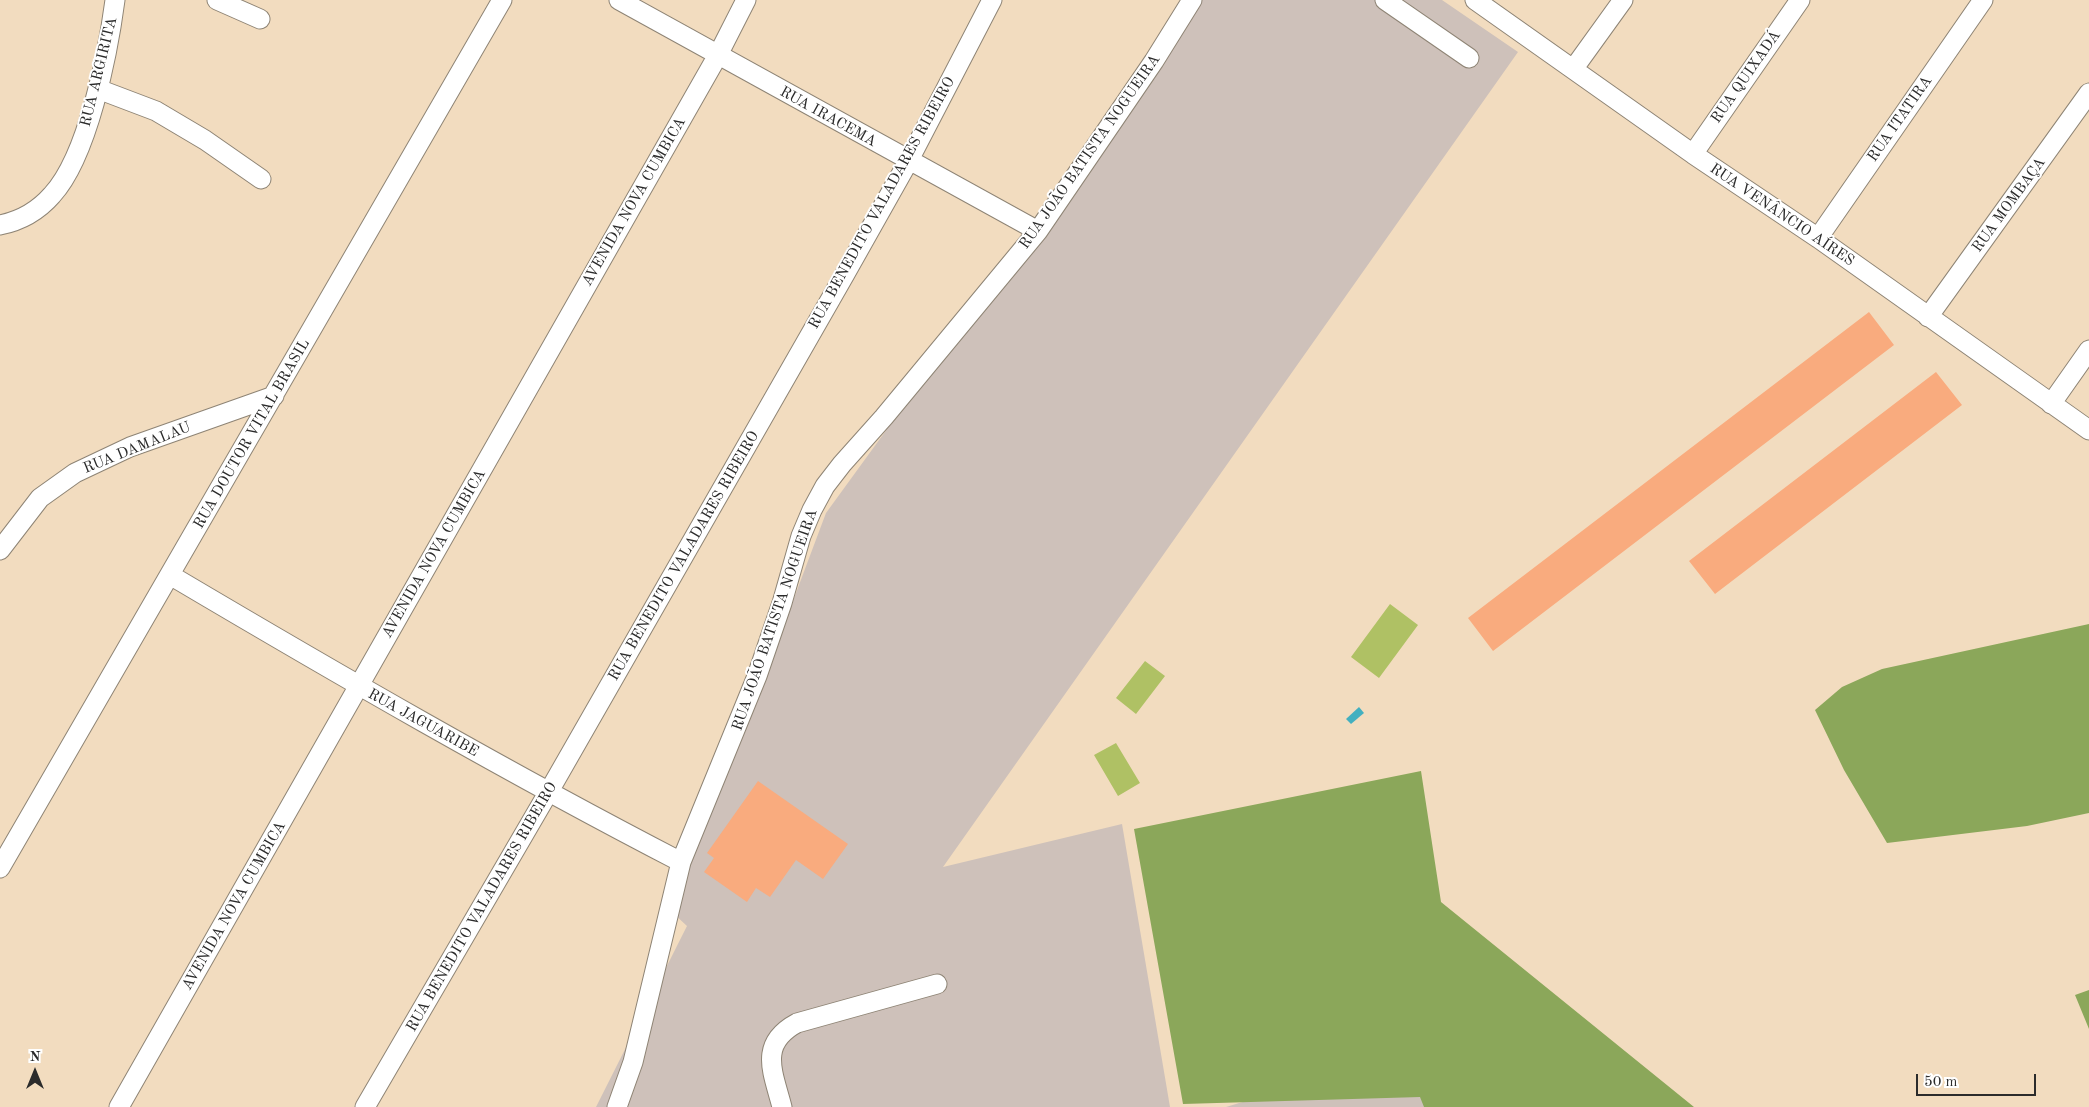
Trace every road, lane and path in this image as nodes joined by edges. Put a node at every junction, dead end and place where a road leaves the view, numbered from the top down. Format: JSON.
{"nodes":[{"id":1,"x":116,"y":0,"type":"edge"},
{"id":2,"x":217,"y":0,"type":"edge"},
{"id":3,"x":502,"y":0,"type":"edge"},
{"id":4,"x":619,"y":0,"type":"edge"},
{"id":5,"x":746,"y":0,"type":"edge"},
{"id":6,"x":992,"y":0,"type":"edge"},
{"id":7,"x":1192,"y":0,"type":"edge"},
{"id":8,"x":1385,"y":0,"type":"edge"},
{"id":9,"x":1474,"y":0,"type":"edge"},
{"id":10,"x":1623,"y":0,"type":"edge"},
{"id":11,"x":1800,"y":0,"type":"edge"},
{"id":12,"x":1983,"y":0,"type":"edge"},
{"id":13,"x":260,"y":18,"type":"dead end"},
{"id":14,"x":718,"y":55,"type":"junction"},
{"id":15,"x":1469,"y":58,"type":"dead end"},
{"id":16,"x":1574,"y":68,"type":"junction"},
{"id":17,"x":98,"y":89,"type":"junction"},
{"id":18,"x":2089,"y":93,"type":"edge"},
{"id":19,"x":1693,"y":154,"type":"junction"},
{"id":20,"x":908,"y":162,"type":"junction"},
{"id":21,"x":261,"y":178,"type":"dead end"},
{"id":22,"x":0,"y":226,"type":"edge"},
{"id":23,"x":1038,"y":232,"type":"junction"},
{"id":24,"x":1818,"y":238,"type":"junction"},
{"id":25,"x":1928,"y":317,"type":"junction"},
{"id":26,"x":2089,"y":350,"type":"edge"},
{"id":27,"x":274,"y":396,"type":"junction"},
{"id":28,"x":2051,"y":404,"type":"junction"},
{"id":29,"x":2089,"y":430,"type":"edge"},
{"id":30,"x":0,"y":550,"type":"edge"},
{"id":31,"x":170,"y":575,"type":"junction"},
{"id":32,"x":359,"y":686,"type":"junction"},
{"id":33,"x":548,"y":793,"type":"junction"},
{"id":34,"x":681,"y":862,"type":"junction"},
{"id":35,"x":0,"y":868,"type":"edge"},
{"id":36,"x":937,"y":984,"type":"dead end"},
{"id":37,"x":119,"y":1107,"type":"edge"},
{"id":38,"x":365,"y":1107,"type":"edge"},
{"id":39,"x":617,"y":1107,"type":"edge"},
{"id":40,"x":782,"y":1107,"type":"edge"}],
"edges":[{"from":1,"to":17,"type":"street","name":"RUA ARGIRITA"},
{"from":2,"to":13,"type":"street"},
{"from":3,"to":27,"type":"street","name":"RUA DOUTOR VITAL BRASIL"},
{"from":4,"to":14,"type":"street","name":"RUA IRACEMA"},
{"from":5,"to":14,"type":"street","name":"AVENIDA NOVA CUMBICA"},
{"from":6,"to":20,"type":"street","name":"RUA BENEDITO VALADARES RIBEIRO"},
{"from":7,"to":23,"type":"street","name":"RUA JOÃO BATISTA NOGUEIRA"},
{"from":8,"to":15,"type":"street"},
{"from":9,"to":16,"type":"street","name":"RUA VENÂNCIO AÍRES"},
{"from":10,"to":16,"type":"street"},
{"from":11,"to":19,"type":"street","name":"RUA QUIXADÁ"},
{"from":12,"to":24,"type":"street","name":"RUA ITATIRA"},
{"from":14,"to":20,"type":"street","name":"RUA IRACEMA"},
{"from":14,"to":32,"type":"street","name":"AVENIDA NOVA CUMBICA"},
{"from":16,"to":19,"type":"street","name":"RUA VENÂNCIO AÍRES"},
{"from":17,"to":21,"type":"street"},
{"from":17,"to":22,"type":"street","name":"RUA ARGIRITA"},
{"from":18,"to":25,"type":"street","name":"RUA MOMBAÇA"},
{"from":19,"to":24,"type":"street","name":"RUA VENÂNCIO AÍRES"},
{"from":20,"to":23,"type":"street","name":"RUA IRACEMA"},
{"from":20,"to":33,"type":"street","name":"RUA BENEDITO VALADARES RIBEIRO"},
{"from":23,"to":34,"type":"street","name":"RUA JOÃO BATISTA NOGUEIRA"},
{"from":24,"to":25,"type":"street","name":"RUA VENÂNCIO AÍRES"},
{"from":25,"to":28,"type":"street","name":"RUA VENÂNCIO AÍRES"},
{"from":26,"to":28,"type":"street"},
{"from":27,"to":30,"type":"street","name":"RUA DAMALAU"},
{"from":27,"to":31,"type":"street","name":"RUA DOUTOR VITAL BRASIL"},
{"from":28,"to":29,"type":"street","name":"RUA VENÂNCIO AÍRES"},
{"from":31,"to":32,"type":"street","name":"RUA JAGUARIBE"},
{"from":31,"to":35,"type":"street","name":"RUA DOUTOR VITAL BRASIL"},
{"from":32,"to":33,"type":"street","name":"RUA JAGUARIBE"},
{"from":32,"to":37,"type":"street","name":"AVENIDA NOVA CUMBICA"},
{"from":33,"to":34,"type":"street","name":"RUA JAGUARIBE"},
{"from":33,"to":38,"type":"street","name":"RUA BENEDITO VALADARES RIBEIRO"},
{"from":34,"to":39,"type":"street","name":"RUA JOÃO BATISTA NOGUEIRA"},
{"from":36,"to":40,"type":"street"}]}
